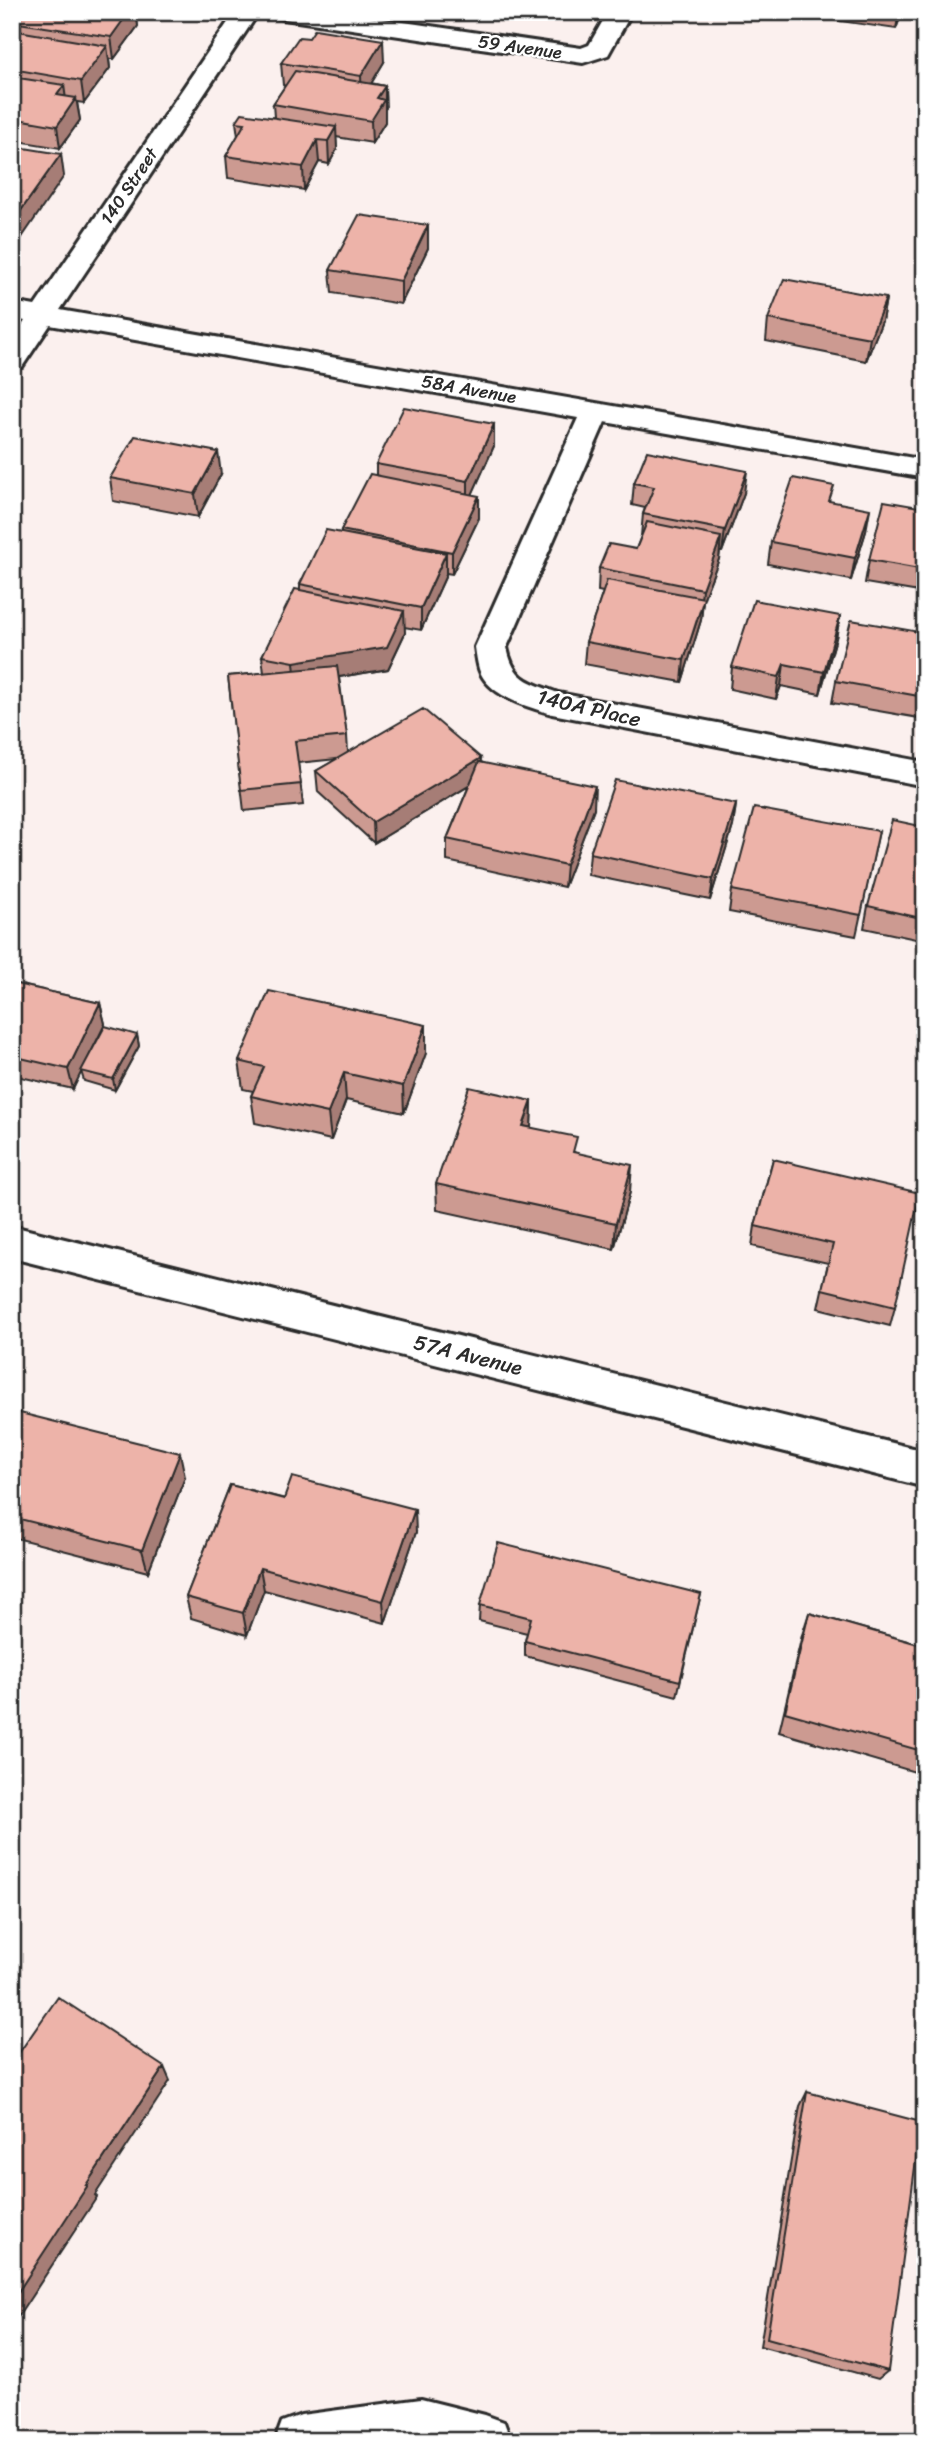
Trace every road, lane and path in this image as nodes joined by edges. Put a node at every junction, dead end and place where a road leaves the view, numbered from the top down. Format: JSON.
{"nodes":[{"id":1,"x":247,"y":12,"type":"edge"},
{"id":2,"x":284,"y":12,"type":"edge"},
{"id":3,"x":620,"y":12,"type":"edge"},
{"id":4,"x":12,"y":310,"type":"edge"},
{"id":5,"x":43,"y":315,"type":"junction"},
{"id":6,"x":12,"y":361,"type":"edge"},
{"id":7,"x":594,"y":411,"type":"junction"},
{"id":8,"x":925,"y":469,"type":"edge"},
{"id":9,"x":925,"y":774,"type":"edge"},
{"id":10,"x":12,"y":1242,"type":"edge"},
{"id":11,"x":925,"y":1469,"type":"edge"},
{"id":12,"x":300,"y":2441,"type":"edge"},
{"id":13,"x":485,"y":2441,"type":"edge"}],
"edges":[{"from":1,"to":5,"type":"street","name":"140 Street"},
{"from":2,"to":3,"type":"street","name":"59 Avenue"},
{"from":4,"to":5,"type":"street","name":"58A Avenue"},
{"from":5,"to":6,"type":"street","name":"140 Street"},
{"from":5,"to":7,"type":"street","name":"58A Avenue"},
{"from":7,"to":8,"type":"street","name":"58A Avenue"},
{"from":7,"to":9,"type":"street","name":"140A Place"},
{"from":10,"to":11,"type":"street","name":"57A Avenue"},
{"from":12,"to":13,"type":"street"}]}
